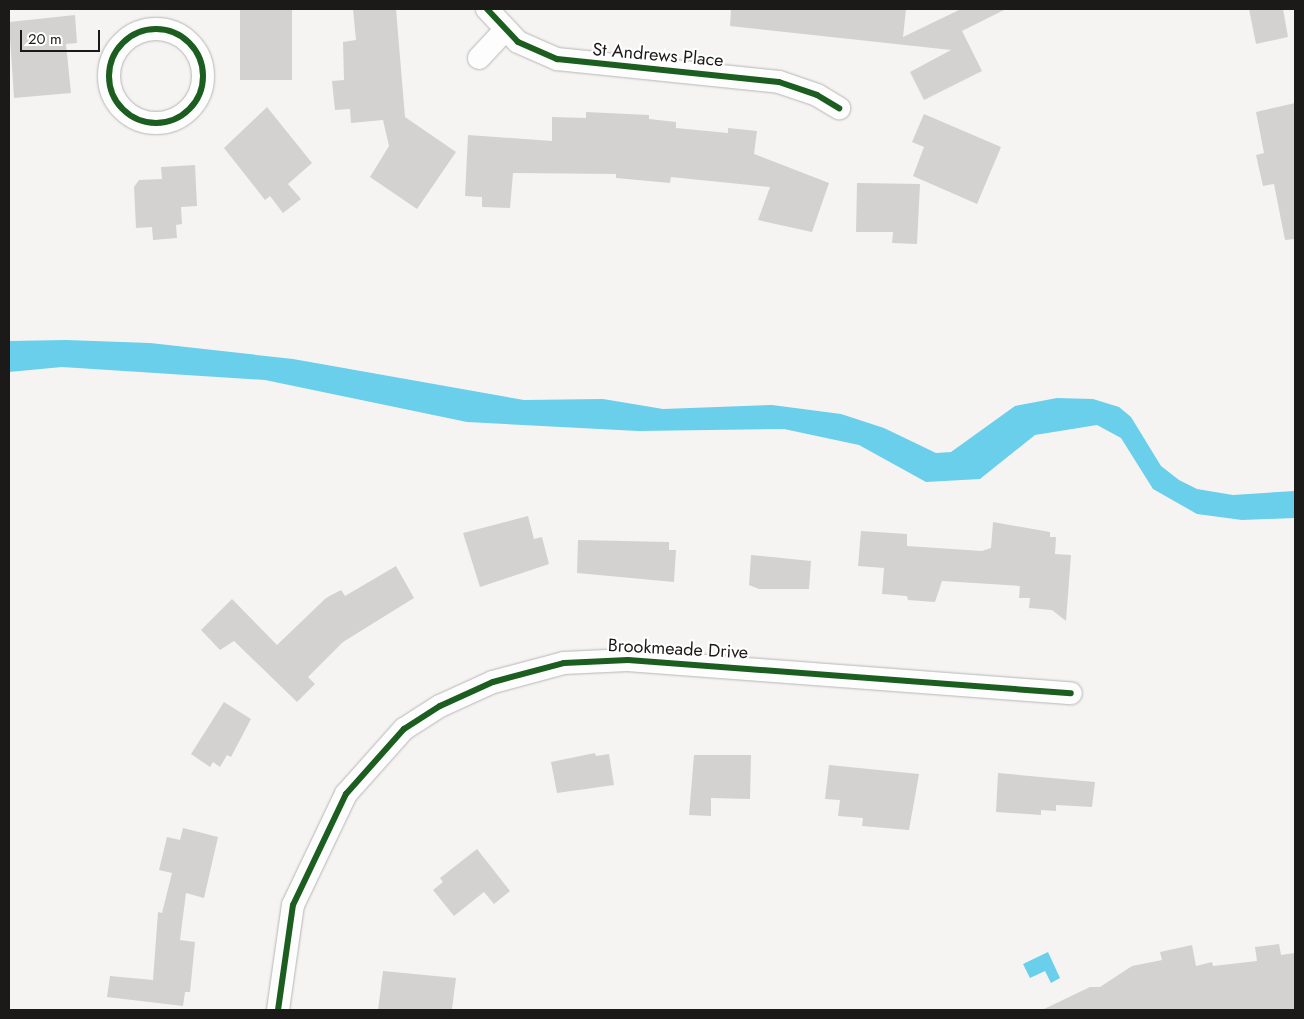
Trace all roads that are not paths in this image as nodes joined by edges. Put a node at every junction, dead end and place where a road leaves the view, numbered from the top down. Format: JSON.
{"nodes":[{"id":1,"x":487,"y":9,"type":"edge"},
{"id":2,"x":151,"y":19,"type":"edge"},
{"id":3,"x":504,"y":31,"type":"junction"},
{"id":4,"x":479,"y":58,"type":"dead end"},
{"id":5,"x":839,"y":108,"type":"dead end"},
{"id":6,"x":1071,"y":693,"type":"dead end"},
{"id":7,"x":278,"y":1010,"type":"edge"}],
"edges":[{"from":1,"to":3,"type":"street","name":"St Andrews Place"},
{"from":2,"to":2,"type":"street"},
{"from":3,"to":4,"type":"street"},
{"from":3,"to":5,"type":"street","name":"St Andrews Place"},
{"from":6,"to":7,"type":"street","name":"Brookmeade Drive"}]}
